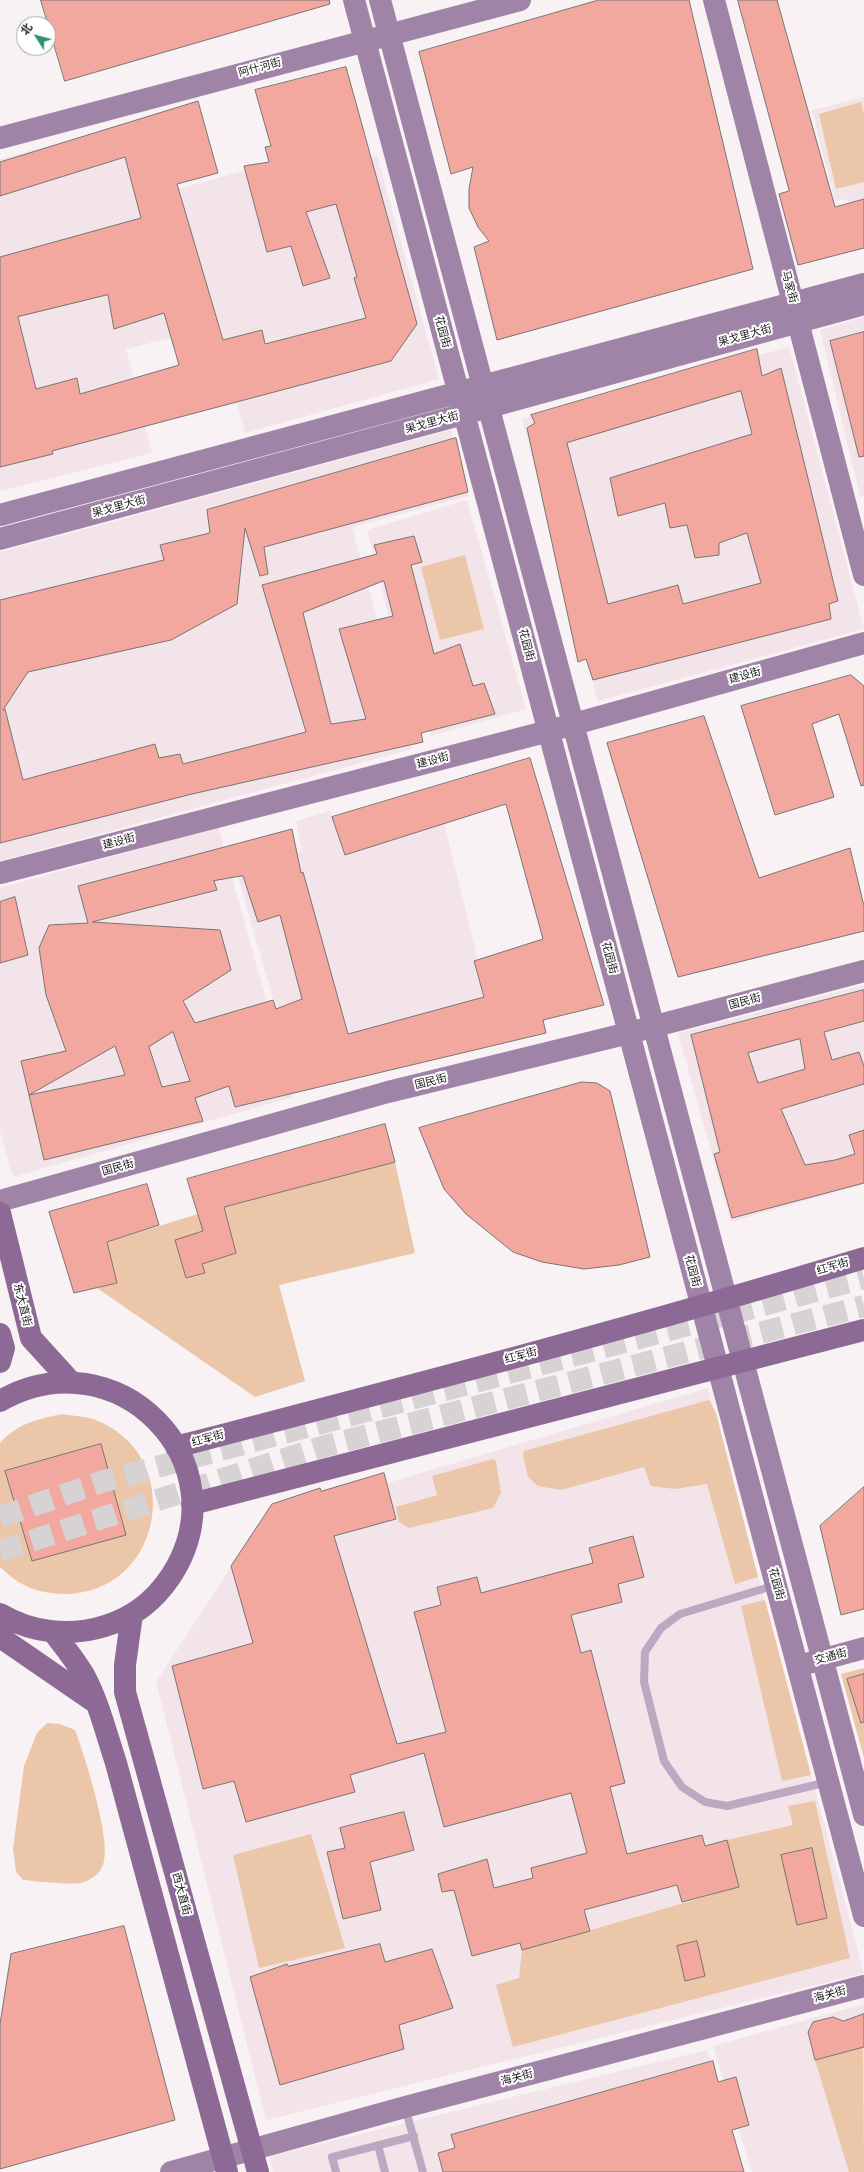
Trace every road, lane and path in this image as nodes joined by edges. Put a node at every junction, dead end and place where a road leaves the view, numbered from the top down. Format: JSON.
{"nodes":[{"id":1,"x":354,"y":0,"type":"edge"},
{"id":2,"x":380,"y":0,"type":"edge"},
{"id":3,"x":520,"y":0,"type":"edge"},
{"id":4,"x":714,"y":0,"type":"edge"},
{"id":5,"x":389,"y":34,"type":"junction"},
{"id":6,"x":365,"y":40,"type":"junction"},
{"id":7,"x":0,"y":138,"type":"edge"},
{"id":8,"x":864,"y":284,"type":"edge"},
{"id":9,"x":864,"y":304,"type":"edge"},
{"id":10,"x":796,"y":312,"type":"junction"},
{"id":11,"x":483,"y":386,"type":"junction"},
{"id":12,"x":459,"y":393,"type":"junction"},
{"id":13,"x":489,"y":407,"type":"junction"},
{"id":14,"x":464,"y":414,"type":"junction"},
{"id":15,"x":0,"y":515,"type":"edge"},
{"id":16,"x":0,"y":539,"type":"edge"},
{"id":17,"x":864,"y":574,"type":"edge"},
{"id":18,"x":864,"y":643,"type":"edge"},
{"id":19,"x":573,"y":724,"type":"junction"},
{"id":20,"x":549,"y":731,"type":"junction"},
{"id":21,"x":0,"y":873,"type":"edge"},
{"id":22,"x":864,"y":971,"type":"edge"},
{"id":23,"x":654,"y":1026,"type":"junction"},
{"id":24,"x":629,"y":1033,"type":"junction"},
{"id":25,"x":0,"y":1201,"type":"edge"},
{"id":26,"x":0,"y":1213,"type":"edge"},
{"id":27,"x":864,"y":1258,"type":"edge"},
{"id":28,"x":726,"y":1300,"type":"junction"},
{"id":29,"x":701,"y":1306,"type":"junction"},
{"id":30,"x":864,"y":1330,"type":"edge"},
{"id":31,"x":743,"y":1360,"type":"junction"},
{"id":32,"x":718,"y":1366,"type":"junction"},
{"id":33,"x":71,"y":1382,"type":"junction"},
{"id":34,"x":0,"y":1401,"type":"edge"},
{"id":35,"x":176,"y":1447,"type":"junction"},
{"id":36,"x":192,"y":1504,"type":"junction"},
{"id":37,"x":776,"y":1585,"type":"junction"},
{"id":38,"x":0,"y":1614,"type":"edge"},
{"id":39,"x":132,"y":1614,"type":"junction"},
{"id":40,"x":53,"y":1632,"type":"junction"},
{"id":41,"x":0,"y":1637,"type":"edge"},
{"id":42,"x":864,"y":1648,"type":"edge"},
{"id":43,"x":822,"y":1659,"type":"junction"},
{"id":44,"x":798,"y":1666,"type":"junction"},
{"id":45,"x":97,"y":1704,"type":"junction"},
{"id":46,"x":828,"y":1782,"type":"junction"},
{"id":47,"x":864,"y":1815,"type":"edge"},
{"id":48,"x":864,"y":1916,"type":"edge"},
{"id":49,"x":864,"y":1986,"type":"edge"},
{"id":50,"x":405,"y":2107,"type":"junction"},
{"id":51,"x":414,"y":2136,"type":"junction"},
{"id":52,"x":378,"y":2145,"type":"junction"},
{"id":53,"x":251,"y":2150,"type":"junction"},
{"id":54,"x":225,"y":2164,"type":"edge"},
{"id":55,"x":171,"y":2172,"type":"edge"},
{"id":56,"x":258,"y":2172,"type":"edge"},
{"id":57,"x":336,"y":2172,"type":"edge"},
{"id":58,"x":385,"y":2172,"type":"edge"},
{"id":59,"x":423,"y":2172,"type":"edge"}],
"edges":[{"from":1,"to":6,"type":"main road","name":"花园街"},
{"from":2,"to":5,"type":"main road"},
{"from":3,"to":5,"type":"main road","name":"阿什河街"},
{"from":4,"to":10,"type":"main road","name":"马家街"},
{"from":5,"to":6,"type":"main road","name":"阿什河街"},
{"from":5,"to":11,"type":"main road"},
{"from":6,"to":7,"type":"main road","name":"阿什河街"},
{"from":6,"to":12,"type":"main road","name":"花园街"},
{"from":8,"to":10,"type":"main road","name":"果戈里大街"},
{"from":9,"to":10,"type":"main road","name":"果戈里大街"},
{"from":10,"to":11,"type":"main road","name":"果戈里大街"},
{"from":10,"to":13,"type":"main road","name":"果戈里大街"},
{"from":10,"to":17,"type":"main road","name":"马家街"},
{"from":11,"to":12,"type":"main road","name":"果戈里大街"},
{"from":11,"to":13,"type":"main road"},
{"from":12,"to":14,"type":"main road","name":"花园街"},
{"from":12,"to":15,"type":"main road","name":"果戈里大街"},
{"from":13,"to":14,"type":"main road","name":"果戈里大街"},
{"from":13,"to":19,"type":"main road"},
{"from":14,"to":16,"type":"main road","name":"果戈里大街"},
{"from":14,"to":20,"type":"main road","name":"花园街"},
{"from":18,"to":19,"type":"main road","name":"建设街"},
{"from":19,"to":20,"type":"main road","name":"建设街"},
{"from":19,"to":23,"type":"main road"},
{"from":20,"to":21,"type":"main road","name":"建设街"},
{"from":20,"to":24,"type":"main road","name":"花园街"},
{"from":22,"to":23,"type":"main road","name":"国民街"},
{"from":23,"to":24,"type":"main road","name":"国民街"},
{"from":23,"to":28,"type":"main road"},
{"from":24,"to":25,"type":"main road","name":"国民街"},
{"from":24,"to":29,"type":"main road","name":"花园街"},
{"from":26,"to":33,"type":"main road","name":"东大直街"},
{"from":27,"to":28,"type":"main road","name":"红军街"},
{"from":28,"to":29,"type":"main road","name":"红军街"},
{"from":28,"to":31,"type":"main road"},
{"from":29,"to":32,"type":"main road","name":"花园街"},
{"from":29,"to":35,"type":"main road","name":"红军街"},
{"from":30,"to":31,"type":"main road"},
{"from":31,"to":32,"type":"main road"},
{"from":31,"to":43,"type":"main road"},
{"from":32,"to":36,"type":"main road"},
{"from":32,"to":37,"type":"main road","name":"花园街"},
{"from":33,"to":34,"type":"main road"},
{"from":33,"to":35,"type":"main road"},
{"from":35,"to":36,"type":"main road"},
{"from":36,"to":39,"type":"main road"},
{"from":37,"to":44,"type":"main road","name":"花园街"},
{"from":37,"to":46,"type":"lane"},
{"from":38,"to":40,"type":"main road"},
{"from":39,"to":40,"type":"main road"},
{"from":39,"to":53,"type":"main road","name":"西大直街"},
{"from":40,"to":45,"type":"main road"},
{"from":41,"to":45,"type":"main road"},
{"from":42,"to":43,"type":"main road","name":"交通街"},
{"from":43,"to":44,"type":"main road","name":"交通街"},
{"from":43,"to":47,"type":"main road"},
{"from":44,"to":46,"type":"main road","name":"花园街"},
{"from":45,"to":54,"type":"main road"},
{"from":46,"to":48,"type":"main road","name":"花园街"},
{"from":49,"to":50,"type":"main road","name":"海关街"},
{"from":50,"to":51,"type":"lane"},
{"from":50,"to":53,"type":"main road","name":"海关街"},
{"from":51,"to":52,"type":"lane"},
{"from":51,"to":59,"type":"lane"},
{"from":52,"to":57,"type":"lane"},
{"from":52,"to":58,"type":"lane"},
{"from":53,"to":54,"type":"main road","name":"海关街"},
{"from":53,"to":56,"type":"main road","name":"西大直街"},
{"from":54,"to":55,"type":"main road","name":"海关街"}]}
